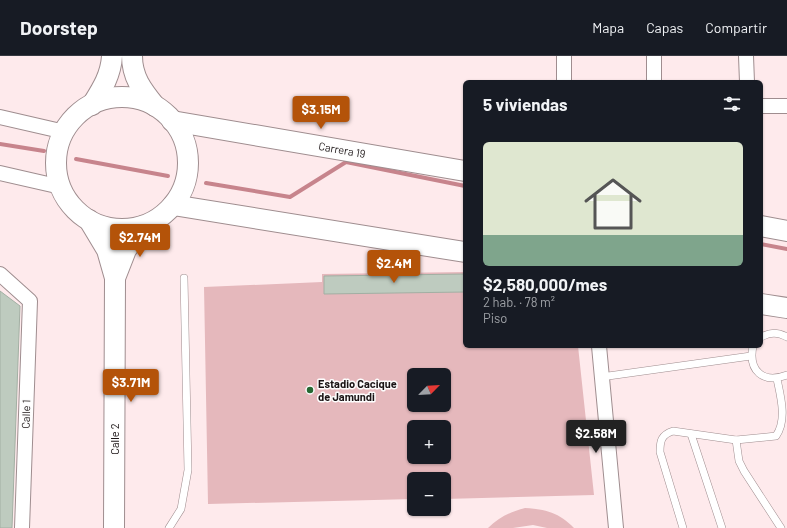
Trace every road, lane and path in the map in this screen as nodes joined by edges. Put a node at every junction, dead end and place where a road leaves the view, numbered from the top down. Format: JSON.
{"nodes":[{"id":1,"x":112,"y":56,"type":"edge"},
{"id":2,"x":132,"y":56,"type":"edge"},
{"id":3,"x":564,"y":56,"type":"edge"},
{"id":4,"x":654,"y":56,"type":"edge"},
{"id":5,"x":746,"y":56,"type":"edge"},
{"id":6,"x":564,"y":80,"type":"edge"},
{"id":7,"x":654,"y":80,"type":"edge"},
{"id":8,"x":747,"y":80,"type":"edge"},
{"id":9,"x":92,"y":105,"type":"junction"},
{"id":10,"x":155,"y":106,"type":"junction"},
{"id":11,"x":763,"y":106,"type":"edge"},
{"id":12,"x":787,"y":106,"type":"edge"},
{"id":13,"x":0,"y":117,"type":"edge"},
{"id":14,"x":172,"y":121,"type":"junction"},
{"id":15,"x":65,"y":132,"type":"junction"},
{"id":16,"x":463,"y":171,"type":"edge"},
{"id":17,"x":0,"y":173,"type":"edge"},
{"id":18,"x":61,"y":187,"type":"junction"},
{"id":19,"x":173,"y":206,"type":"junction"},
{"id":20,"x":88,"y":220,"type":"junction"},
{"id":21,"x":144,"y":226,"type":"junction"},
{"id":22,"x":763,"y":226,"type":"edge"},
{"id":23,"x":787,"y":231,"type":"edge"},
{"id":24,"x":463,"y":252,"type":"edge"},
{"id":25,"x":0,"y":274,"type":"edge"},
{"id":26,"x":115,"y":278,"type":"junction"},
{"id":27,"x":184,"y":278,"type":"dead end"},
{"id":28,"x":763,"y":304,"type":"edge"},
{"id":29,"x":787,"y":308,"type":"edge"},
{"id":30,"x":763,"y":336,"type":"edge"},
{"id":31,"x":787,"y":337,"type":"edge"},
{"id":32,"x":599,"y":348,"type":"edge"},
{"id":33,"x":753,"y":348,"type":"edge"},
{"id":34,"x":751,"y":356,"type":"junction"},
{"id":35,"x":787,"y":375,"type":"edge"},
{"id":36,"x":601,"y":377,"type":"junction"},
{"id":37,"x":778,"y":379,"type":"junction"},
{"id":38,"x":691,"y":434,"type":"junction"},
{"id":39,"x":736,"y":440,"type":"junction"},
{"id":40,"x":22,"y":528,"type":"edge"},
{"id":41,"x":114,"y":528,"type":"edge"},
{"id":42,"x":169,"y":528,"type":"edge"},
{"id":43,"x":616,"y":528,"type":"edge"},
{"id":44,"x":683,"y":528,"type":"edge"},
{"id":45,"x":722,"y":528,"type":"edge"},
{"id":46,"x":780,"y":528,"type":"edge"}],
"edges":[{"from":1,"to":9,"type":"main road"},
{"from":2,"to":10,"type":"main road"},
{"from":3,"to":6,"type":"street"},
{"from":4,"to":7,"type":"street"},
{"from":5,"to":8,"type":"street"},
{"from":9,"to":10,"type":"main road"},
{"from":9,"to":15,"type":"main road"},
{"from":10,"to":14,"type":"main road"},
{"from":11,"to":12,"type":"street"},
{"from":13,"to":15,"type":"street"},
{"from":14,"to":16,"type":"main road","name":"Carrera 19"},
{"from":14,"to":19,"type":"main road"},
{"from":15,"to":18,"type":"main road"},
{"from":17,"to":18,"type":"street"},
{"from":18,"to":20,"type":"main road"},
{"from":19,"to":21,"type":"main road"},
{"from":19,"to":24,"type":"main road"},
{"from":20,"to":21,"type":"main road"},
{"from":20,"to":26,"type":"main road","name":"Calle 2"},
{"from":21,"to":26,"type":"main road","name":"Calle 2"},
{"from":22,"to":23,"type":"main road"},
{"from":25,"to":40,"type":"street","name":"Calle 1"},
{"from":26,"to":41,"type":"main road","name":"Calle 2"},
{"from":27,"to":42,"type":"lane"},
{"from":28,"to":29,"type":"main road"},
{"from":30,"to":31,"type":"lane"},
{"from":32,"to":36,"type":"street"},
{"from":33,"to":34,"type":"lane"},
{"from":34,"to":36,"type":"lane"},
{"from":34,"to":37,"type":"lane"},
{"from":35,"to":37,"type":"lane"},
{"from":36,"to":43,"type":"street"},
{"from":37,"to":39,"type":"lane"},
{"from":38,"to":39,"type":"lane"},
{"from":38,"to":44,"type":"lane"},
{"from":38,"to":45,"type":"lane"},
{"from":39,"to":46,"type":"lane"}]}
